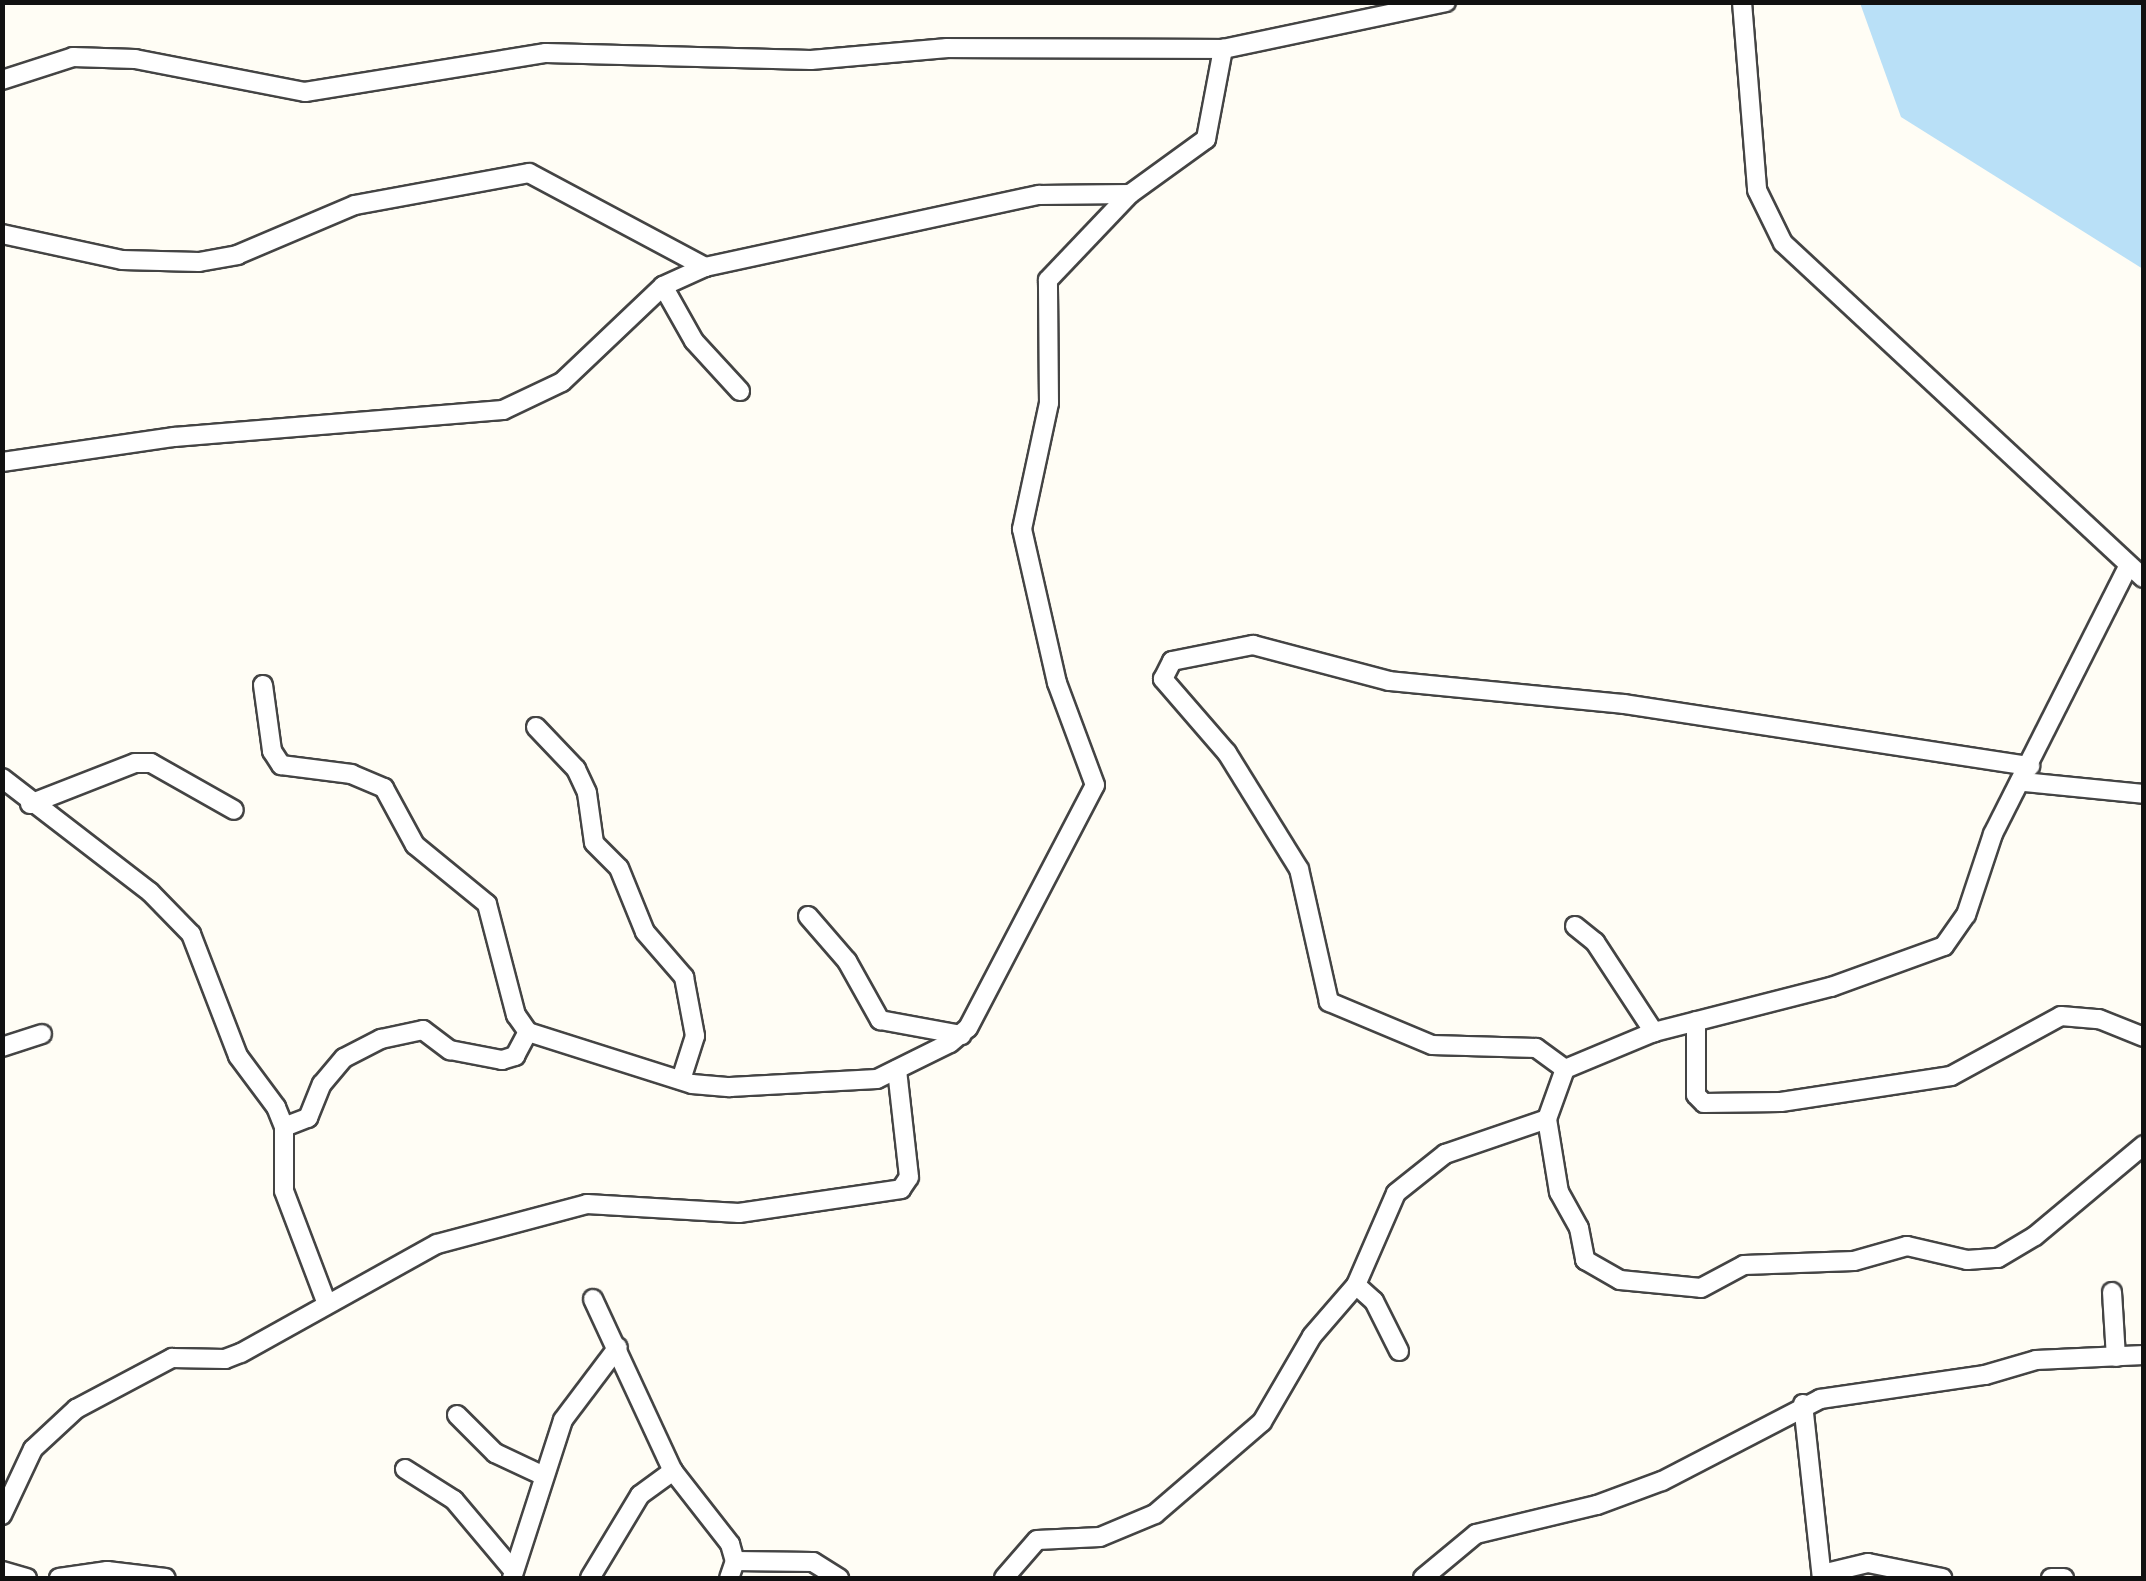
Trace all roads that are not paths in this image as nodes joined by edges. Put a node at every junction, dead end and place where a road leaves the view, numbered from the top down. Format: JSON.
{"nodes":[{"id":1,"x":1446,"y":2,"type":"edge"},
{"id":2,"x":1742,"y":2,"type":"edge"},
{"id":3,"x":1223,"y":49,"type":"junction"},
{"id":4,"x":2,"y":80,"type":"edge"},
{"id":5,"x":1130,"y":194,"type":"junction"},
{"id":6,"x":2,"y":234,"type":"edge"},
{"id":7,"x":704,"y":267,"type":"junction"},
{"id":8,"x":663,"y":286,"type":"junction"},
{"id":9,"x":740,"y":391,"type":"dead end"},
{"id":10,"x":2,"y":462,"type":"edge"},
{"id":11,"x":2136,"y":572,"type":"edge"},
{"id":12,"x":263,"y":685,"type":"dead end"},
{"id":13,"x":536,"y":727,"type":"dead end"},
{"id":14,"x":2027,"y":774,"type":"junction"},
{"id":15,"x":2,"y":778,"type":"edge"},
{"id":16,"x":2144,"y":794,"type":"edge"},
{"id":17,"x":30,"y":804,"type":"junction"},
{"id":18,"x":234,"y":810,"type":"dead end"},
{"id":19,"x":808,"y":916,"type":"dead end"},
{"id":20,"x":1575,"y":926,"type":"dead end"},
{"id":21,"x":1696,"y":1022,"type":"junction"},
{"id":22,"x":528,"y":1032,"type":"junction"},
{"id":23,"x":1654,"y":1032,"type":"junction"},
{"id":24,"x":42,"y":1034,"type":"dead end"},
{"id":25,"x":962,"y":1035,"type":"junction"},
{"id":26,"x":2144,"y":1037,"type":"edge"},
{"id":27,"x":2,"y":1047,"type":"edge"},
{"id":28,"x":1565,"y":1069,"type":"junction"},
{"id":29,"x":897,"y":1070,"type":"junction"},
{"id":30,"x":682,"y":1080,"type":"junction"},
{"id":31,"x":1547,"y":1118,"type":"junction"},
{"id":32,"x":284,"y":1128,"type":"junction"},
{"id":33,"x":2144,"y":1145,"type":"edge"},
{"id":34,"x":1356,"y":1285,"type":"junction"},
{"id":35,"x":2112,"y":1292,"type":"dead end"},
{"id":36,"x":593,"y":1300,"type":"dead end"},
{"id":37,"x":326,"y":1304,"type":"junction"},
{"id":38,"x":618,"y":1347,"type":"junction"},
{"id":39,"x":1399,"y":1351,"type":"dead end"},
{"id":40,"x":2144,"y":1355,"type":"edge"},
{"id":41,"x":2116,"y":1357,"type":"junction"},
{"id":42,"x":1803,"y":1404,"type":"junction"},
{"id":43,"x":456,"y":1416,"type":"dead end"},
{"id":44,"x":405,"y":1469,"type":"dead end"},
{"id":45,"x":673,"y":1471,"type":"junction"},
{"id":46,"x":542,"y":1475,"type":"junction"},
{"id":47,"x":2,"y":1515,"type":"edge"},
{"id":48,"x":732,"y":1570,"type":"edge"},
{"id":49,"x":2,"y":1571,"type":"edge"},
{"id":50,"x":512,"y":1574,"type":"edge"},
{"id":51,"x":1822,"y":1576,"type":"edge"},
{"id":52,"x":26,"y":1578,"type":"edge"},
{"id":53,"x":59,"y":1578,"type":"edge"},
{"id":54,"x":166,"y":1578,"type":"edge"},
{"id":55,"x":590,"y":1578,"type":"edge"},
{"id":56,"x":839,"y":1578,"type":"edge"},
{"id":57,"x":1004,"y":1578,"type":"edge"},
{"id":58,"x":1424,"y":1578,"type":"edge"},
{"id":59,"x":1942,"y":1578,"type":"edge"},
{"id":60,"x":2050,"y":1578,"type":"edge"},
{"id":61,"x":2064,"y":1578,"type":"edge"}],
"edges":[{"from":1,"to":3,"type":"street"},
{"from":2,"to":11,"type":"street"},
{"from":3,"to":4,"type":"street"},
{"from":3,"to":5,"type":"street"},
{"from":5,"to":7,"type":"street"},
{"from":5,"to":25,"type":"street"},
{"from":6,"to":7,"type":"street"},
{"from":7,"to":8,"type":"street"},
{"from":8,"to":9,"type":"street"},
{"from":8,"to":10,"type":"street"},
{"from":11,"to":14,"type":"street"},
{"from":12,"to":22,"type":"street"},
{"from":13,"to":30,"type":"street"},
{"from":14,"to":16,"type":"street"},
{"from":14,"to":21,"type":"street"},
{"from":14,"to":28,"type":"street"},
{"from":15,"to":17,"type":"street"},
{"from":17,"to":18,"type":"street"},
{"from":17,"to":32,"type":"street"},
{"from":19,"to":25,"type":"street"},
{"from":20,"to":23,"type":"street"},
{"from":21,"to":23,"type":"street"},
{"from":21,"to":26,"type":"street"},
{"from":22,"to":30,"type":"street"},
{"from":22,"to":32,"type":"street"},
{"from":23,"to":28,"type":"street"},
{"from":24,"to":27,"type":"street"},
{"from":25,"to":29,"type":"street"},
{"from":28,"to":31,"type":"street"},
{"from":29,"to":30,"type":"street"},
{"from":29,"to":37,"type":"street"},
{"from":31,"to":33,"type":"street"},
{"from":31,"to":34,"type":"street"},
{"from":32,"to":37,"type":"street"},
{"from":34,"to":39,"type":"street"},
{"from":34,"to":57,"type":"street"},
{"from":35,"to":41,"type":"street"},
{"from":36,"to":38,"type":"street"},
{"from":37,"to":47,"type":"street"},
{"from":38,"to":45,"type":"street"},
{"from":38,"to":46,"type":"street"},
{"from":40,"to":41,"type":"street"},
{"from":41,"to":42,"type":"street"},
{"from":42,"to":51,"type":"street"},
{"from":42,"to":58,"type":"street"},
{"from":43,"to":46,"type":"street"},
{"from":44,"to":50,"type":"street"},
{"from":45,"to":48,"type":"street"},
{"from":45,"to":55,"type":"street"},
{"from":46,"to":50,"type":"street"},
{"from":48,"to":56,"type":"street"},
{"from":49,"to":52,"type":"street"},
{"from":51,"to":59,"type":"street"},
{"from":53,"to":54,"type":"street"},
{"from":60,"to":61,"type":"street"}]}
